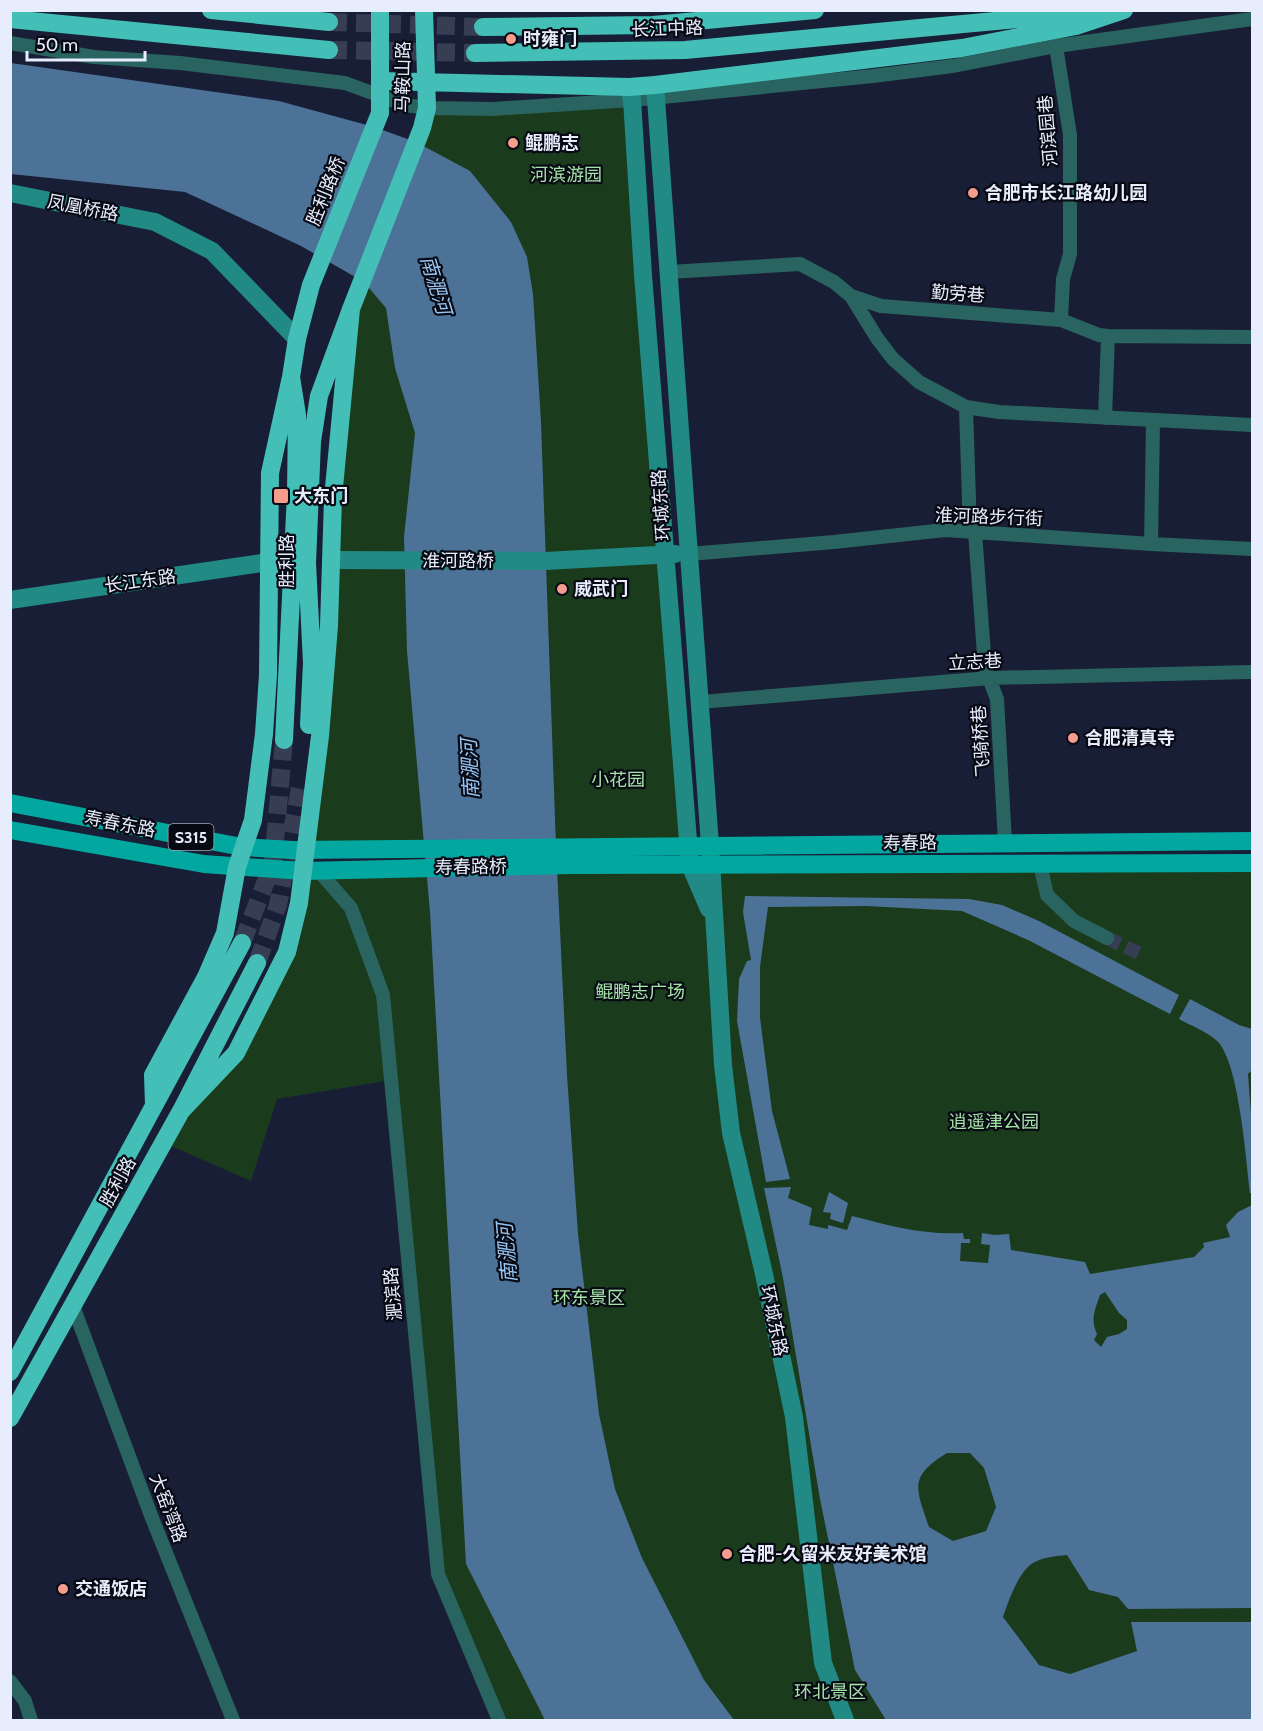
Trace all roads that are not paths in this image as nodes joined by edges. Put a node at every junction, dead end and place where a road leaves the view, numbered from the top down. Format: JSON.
{"nodes":[{"id":1,"x":211,"y":10,"type":"edge"},
{"id":2,"x":380,"y":10,"type":"edge"},
{"id":3,"x":423,"y":10,"type":"edge"},
{"id":4,"x":815,"y":10,"type":"edge"},
{"id":5,"x":1112,"y":10,"type":"edge"},
{"id":6,"x":1124,"y":10,"type":"edge"},
{"id":7,"x":10,"y":19,"type":"edge"},
{"id":8,"x":1252,"y":19,"type":"edge"},
{"id":9,"x":329,"y":22,"type":"tunnel mouth"},
{"id":10,"x":483,"y":27,"type":"tunnel mouth"},
{"id":11,"x":10,"y":43,"type":"edge"},
{"id":12,"x":1056,"y":46,"type":"junction"},
{"id":13,"x":329,"y":50,"type":"tunnel mouth"},
{"id":14,"x":475,"y":53,"type":"tunnel mouth"},
{"id":15,"x":427,"y":82,"type":"junction"},
{"id":16,"x":656,"y":91,"type":"junction"},
{"id":17,"x":631,"y":93,"type":"junction"},
{"id":18,"x":380,"y":97,"type":"junction"},
{"id":19,"x":427,"y":108,"type":"junction"},
{"id":20,"x":10,"y":193,"type":"edge"},
{"id":21,"x":669,"y":272,"type":"junction"},
{"id":22,"x":311,"y":285,"type":"joint"},
{"id":23,"x":851,"y":296,"type":"junction"},
{"id":24,"x":351,"y":309,"type":"junction"},
{"id":25,"x":1061,"y":320,"type":"junction"},
{"id":26,"x":1108,"y":336,"type":"junction"},
{"id":27,"x":1252,"y":337,"type":"edge"},
{"id":28,"x":297,"y":339,"type":"junction"},
{"id":29,"x":291,"y":377,"type":"junction"},
{"id":30,"x":966,"y":407,"type":"junction"},
{"id":31,"x":1105,"y":418,"type":"junction"},
{"id":32,"x":1153,"y":421,"type":"junction"},
{"id":33,"x":1252,"y":425,"type":"edge"},
{"id":34,"x":973,"y":532,"type":"junction"},
{"id":35,"x":1151,"y":544,"type":"junction"},
{"id":36,"x":1252,"y":549,"type":"edge"},
{"id":37,"x":689,"y":554,"type":"junction"},
{"id":38,"x":665,"y":555,"type":"junction"},
{"id":39,"x":331,"y":560,"type":"junction"},
{"id":40,"x":269,"y":562,"type":"junction"},
{"id":41,"x":10,"y":600,"type":"edge"},
{"id":42,"x":1252,"y":672,"type":"edge"},
{"id":43,"x":990,"y":678,"type":"junction"},
{"id":44,"x":699,"y":702,"type":"junction"},
{"id":45,"x":284,"y":740,"type":"tunnel mouth"},
{"id":46,"x":302,"y":783,"type":"tunnel mouth"},
{"id":47,"x":10,"y":803,"type":"edge"},
{"id":48,"x":10,"y":830,"type":"edge"},
{"id":49,"x":1252,"y":841,"type":"edge"},
{"id":50,"x":1005,"y":842,"type":"junction"},
{"id":51,"x":710,"y":844,"type":"junction"},
{"id":52,"x":568,"y":846,"type":"joint"},
{"id":53,"x":688,"y":846,"type":"junction"},
{"id":54,"x":242,"y":847,"type":"junction"},
{"id":55,"x":304,"y":850,"type":"junction"},
{"id":56,"x":374,"y":850,"type":"joint"},
{"id":57,"x":1252,"y":863,"type":"edge"},
{"id":58,"x":1040,"y":864,"type":"junction"},
{"id":59,"x":569,"y":865,"type":"joint"},
{"id":60,"x":690,"y":865,"type":"junction"},
{"id":61,"x":711,"y":865,"type":"junction"},
{"id":62,"x":237,"y":867,"type":"junction"},
{"id":63,"x":373,"y":869,"type":"joint"},
{"id":64,"x":310,"y":870,"type":"junction"},
{"id":65,"x":713,"y":919,"type":"junction"},
{"id":66,"x":1107,"y":938,"type":"tunnel mouth"},
{"id":67,"x":242,"y":943,"type":"tunnel mouth"},
{"id":68,"x":257,"y":963,"type":"tunnel mouth"},
{"id":69,"x":154,"y":1105,"type":"junction"},
{"id":70,"x":180,"y":1111,"type":"junction"},
{"id":71,"x":73,"y":1306,"type":"junction"},
{"id":72,"x":10,"y":1372,"type":"edge"},
{"id":73,"x":10,"y":1418,"type":"edge"},
{"id":74,"x":10,"y":1681,"type":"edge"},
{"id":75,"x":31,"y":1720,"type":"edge"},
{"id":76,"x":233,"y":1720,"type":"edge"},
{"id":77,"x":499,"y":1720,"type":"edge"},
{"id":78,"x":845,"y":1720,"type":"edge"}],
"edges":[{"from":1,"to":9,"type":"highway"},
{"from":2,"to":18,"type":"highway","name":"马鞍山路"},
{"from":3,"to":15,"type":"highway","name":"马鞍山路"},
{"from":4,"to":10,"type":"highway","name":"长江中路"},
{"from":5,"to":14,"type":"highway","name":"长江中路"},
{"from":6,"to":16,"type":"highway"},
{"from":7,"to":13,"type":"highway"},
{"from":8,"to":12,"type":"street"},
{"from":11,"to":18,"type":"street"},
{"from":12,"to":16,"type":"street"},
{"from":12,"to":25,"type":"street","name":"河滨园巷"},
{"from":15,"to":17,"type":"highway"},
{"from":15,"to":18,"type":"highway"},
{"from":15,"to":19,"type":"highway","name":"马鞍山路"},
{"from":16,"to":17,"type":"highway"},
{"from":16,"to":21,"type":"street","name":"环城东路"},
{"from":17,"to":19,"type":"street"},
{"from":17,"to":38,"type":"street","name":"环城东路"},
{"from":18,"to":19,"type":"street"},
{"from":18,"to":22,"type":"highway","name":"胜利路桥"},
{"from":19,"to":24,"type":"highway","name":"马鞍山路"},
{"from":20,"to":28,"type":"street","name":"凤凰桥路"},
{"from":21,"to":23,"type":"street","name":"勤劳巷"},
{"from":21,"to":37,"type":"street","name":"环城东路"},
{"from":22,"to":28,"type":"highway","name":"胜利路"},
{"from":23,"to":25,"type":"street","name":"勤劳巷"},
{"from":23,"to":30,"type":"street"},
{"from":24,"to":39,"type":"highway"},
{"from":24,"to":46,"type":"highway","name":"胜利路"},
{"from":25,"to":26,"type":"street","name":"勤劳巷"},
{"from":26,"to":27,"type":"street","name":"勤劳巷"},
{"from":26,"to":31,"type":"street"},
{"from":28,"to":29,"type":"highway","name":"胜利路"},
{"from":29,"to":40,"type":"highway"},
{"from":29,"to":45,"type":"highway","name":"胜利路"},
{"from":30,"to":31,"type":"street"},
{"from":30,"to":34,"type":"street","name":"飞骑桥巷"},
{"from":31,"to":32,"type":"street"},
{"from":32,"to":33,"type":"street"},
{"from":32,"to":35,"type":"street"},
{"from":34,"to":35,"type":"street","name":"淮河路步行街"},
{"from":34,"to":37,"type":"street","name":"淮河路步行街"},
{"from":34,"to":43,"type":"street","name":"飞骑桥巷"},
{"from":35,"to":36,"type":"street","name":"淮河路步行街"},
{"from":37,"to":38,"type":"street","name":"淮河路桥"},
{"from":37,"to":44,"type":"street","name":"环城东路"},
{"from":38,"to":39,"type":"street","name":"淮河路桥"},
{"from":38,"to":53,"type":"street","name":"环城东路"},
{"from":39,"to":55,"type":"highway"},
{"from":40,"to":41,"type":"street","name":"长江东路"},
{"from":40,"to":54,"type":"highway"},
{"from":42,"to":43,"type":"street","name":"立志巷"},
{"from":43,"to":44,"type":"street","name":"立志巷"},
{"from":43,"to":50,"type":"street","name":"飞骑桥巷"},
{"from":44,"to":51,"type":"street","name":"环城东路"},
{"from":47,"to":54,"type":"main road","name":"寿春东路","number":"S315"},
{"from":48,"to":62,"type":"main road","name":"寿春东路","number":"S315"},
{"from":49,"to":50,"type":"main road","name":"寿春路"},
{"from":50,"to":51,"type":"main road","name":"寿春路"},
{"from":51,"to":53,"type":"main road","name":"寿春路"},
{"from":51,"to":61,"type":"street","name":"环城东路"},
{"from":52,"to":53,"type":"main road","name":"寿春路"},
{"from":52,"to":56,"type":"main road","name":"寿春路桥"},
{"from":53,"to":60,"type":"street","name":"环城东路"},
{"from":54,"to":55,"type":"main road","name":"寿春东路","number":"S315"},
{"from":54,"to":62,"type":"highway"},
{"from":55,"to":56,"type":"main road","name":"寿春东路","number":"S315"},
{"from":55,"to":64,"type":"highway"},
{"from":57,"to":58,"type":"main road","name":"寿春路"},
{"from":58,"to":61,"type":"main road","name":"寿春路"},
{"from":58,"to":66,"type":"street"},
{"from":59,"to":60,"type":"main road","name":"寿春路"},
{"from":59,"to":63,"type":"main road","name":"寿春路桥"},
{"from":60,"to":61,"type":"main road","name":"寿春路"},
{"from":60,"to":65,"type":"street","name":"环城东路"},
{"from":61,"to":65,"type":"street","name":"环城东路"},
{"from":62,"to":64,"type":"main road","name":"寿春东路","number":"S315"},
{"from":62,"to":69,"type":"highway"},
{"from":63,"to":64,"type":"main road","name":"寿春东路","number":"S315"},
{"from":64,"to":70,"type":"highway"},
{"from":64,"to":77,"type":"street","name":"淝滨路"},
{"from":65,"to":78,"type":"street","name":"环城东路"},
{"from":67,"to":69,"type":"highway","name":"胜利路"},
{"from":68,"to":70,"type":"highway","name":"胜利路"},
{"from":69,"to":72,"type":"highway","name":"胜利路"},
{"from":70,"to":71,"type":"highway","name":"胜利路"},
{"from":71,"to":73,"type":"highway","name":"胜利路"},
{"from":71,"to":76,"type":"street","name":"大窑湾路"},
{"from":74,"to":75,"type":"street"}]}
